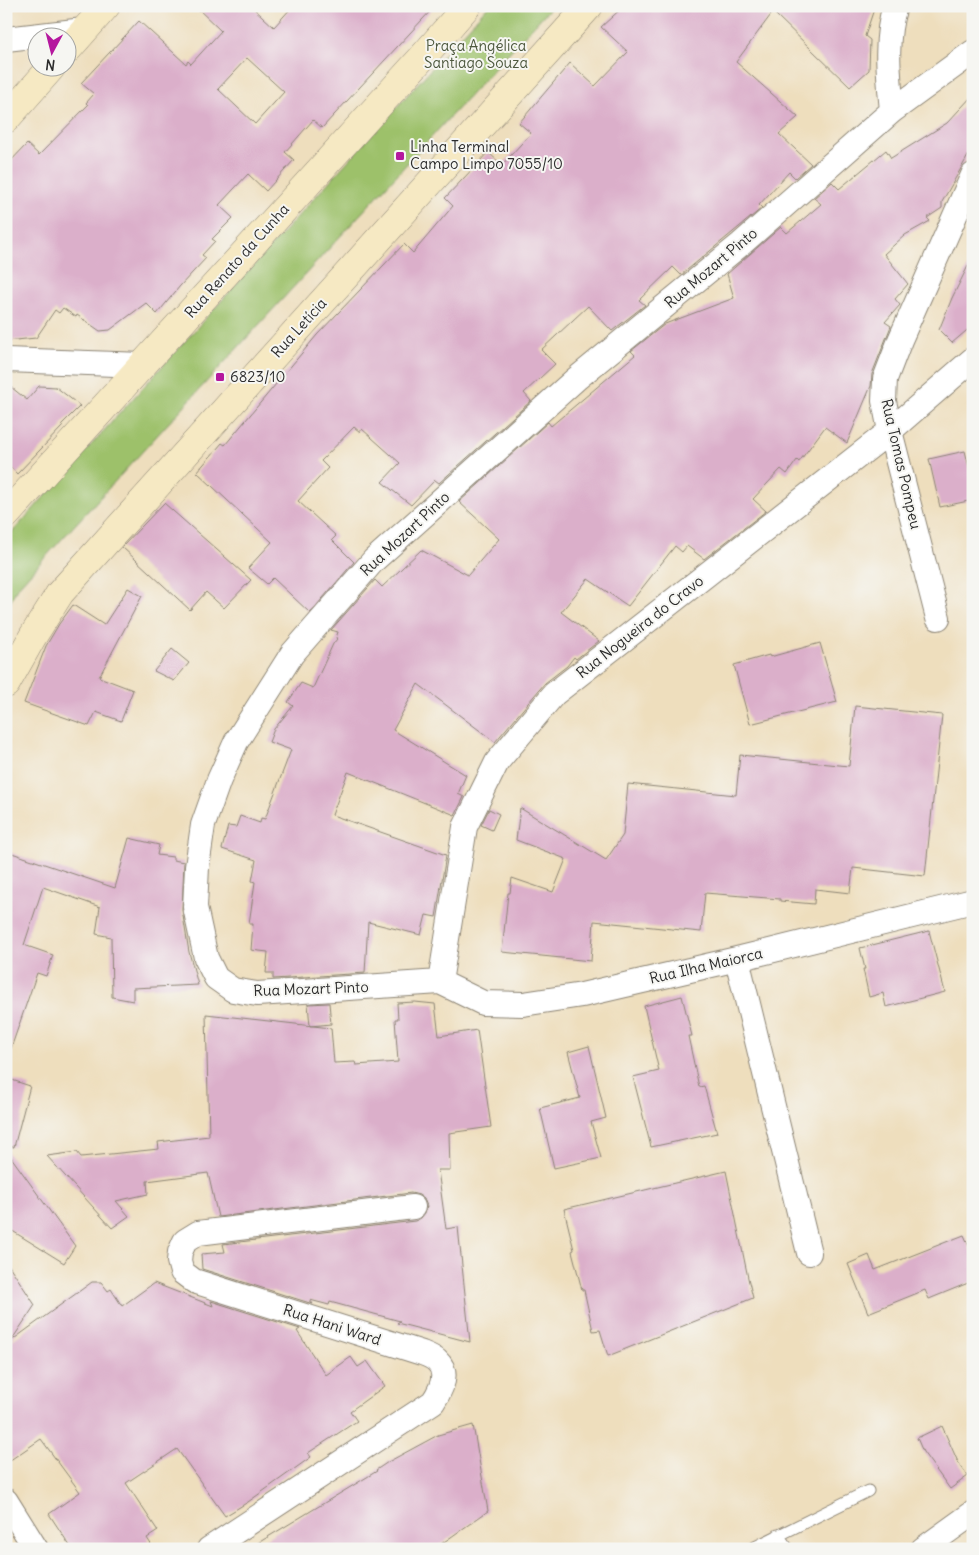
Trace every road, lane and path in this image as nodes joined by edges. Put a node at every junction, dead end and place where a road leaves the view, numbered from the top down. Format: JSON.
{"nodes":[{"id":1,"x":106,"y":6,"type":"edge"},
{"id":2,"x":467,"y":6,"type":"edge"},
{"id":3,"x":589,"y":6,"type":"edge"},
{"id":4,"x":895,"y":6,"type":"edge"},
{"id":5,"x":78,"y":38,"type":"edge"},
{"id":6,"x":6,"y":39,"type":"edge"},
{"id":7,"x":28,"y":39,"type":"edge"},
{"id":8,"x":973,"y":52,"type":"edge"},
{"id":9,"x":42,"y":78,"type":"edge"},
{"id":10,"x":892,"y":111,"type":"junction"},
{"id":11,"x":6,"y":118,"type":"edge"},
{"id":12,"x":973,"y":175,"type":"edge"},
{"id":13,"x":973,"y":359,"type":"edge"},
{"id":14,"x":6,"y":360,"type":"edge"},
{"id":15,"x":143,"y":365,"type":"junction"},
{"id":16,"x":890,"y":431,"type":"junction"},
{"id":17,"x":6,"y":514,"type":"edge"},
{"id":18,"x":938,"y":618,"type":"dead end"},
{"id":19,"x":6,"y":684,"type":"edge"},
{"id":20,"x":973,"y":901,"type":"edge"},
{"id":21,"x":737,"y":959,"type":"junction"},
{"id":22,"x":440,"y":982,"type":"junction"},
{"id":23,"x":413,"y":1207,"type":"dead end"},
{"id":24,"x":809,"y":1253,"type":"dead end"},
{"id":25,"x":868,"y":1491,"type":"dead end"},
{"id":26,"x":6,"y":1501,"type":"edge"},
{"id":27,"x":973,"y":1513,"type":"edge"},
{"id":28,"x":778,"y":1535,"type":"junction"},
{"id":29,"x":36,"y":1549,"type":"edge"},
{"id":30,"x":209,"y":1549,"type":"edge"},
{"id":31,"x":751,"y":1549,"type":"edge"},
{"id":32,"x":788,"y":1549,"type":"edge"},
{"id":33,"x":923,"y":1549,"type":"edge"}],
"edges":[{"from":1,"to":5,"type":"street"},
{"from":2,"to":15,"type":"street","name":"Rua Renato da Cunha"},
{"from":3,"to":19,"type":"street","name":"Rua Letícia"},
{"from":4,"to":10,"type":"street"},
{"from":6,"to":7,"type":"street"},
{"from":8,"to":10,"type":"street","name":"Rua Mozart Pinto"},
{"from":9,"to":11,"type":"street"},
{"from":10,"to":22,"type":"street","name":"Rua Mozart Pinto"},
{"from":12,"to":16,"type":"street","name":"Rua Tomas Pompeu"},
{"from":13,"to":16,"type":"street","name":"Rua Nogueira do Cravo"},
{"from":14,"to":15,"type":"street"},
{"from":15,"to":17,"type":"street","name":"Rua Renato da Cunha"},
{"from":16,"to":18,"type":"street","name":"Rua Tomas Pompeu"},
{"from":16,"to":22,"type":"street","name":"Rua Nogueira do Cravo"},
{"from":20,"to":21,"type":"street","name":"Rua Ilha Maiorca"},
{"from":21,"to":22,"type":"street","name":"Rua Ilha Maiorca"},
{"from":21,"to":24,"type":"street"},
{"from":23,"to":30,"type":"street","name":"Rua Hani Ward"},
{"from":25,"to":28,"type":"lane"},
{"from":26,"to":29,"type":"street"},
{"from":27,"to":33,"type":"street"},
{"from":28,"to":31,"type":"lane"},
{"from":28,"to":32,"type":"lane"}]}
